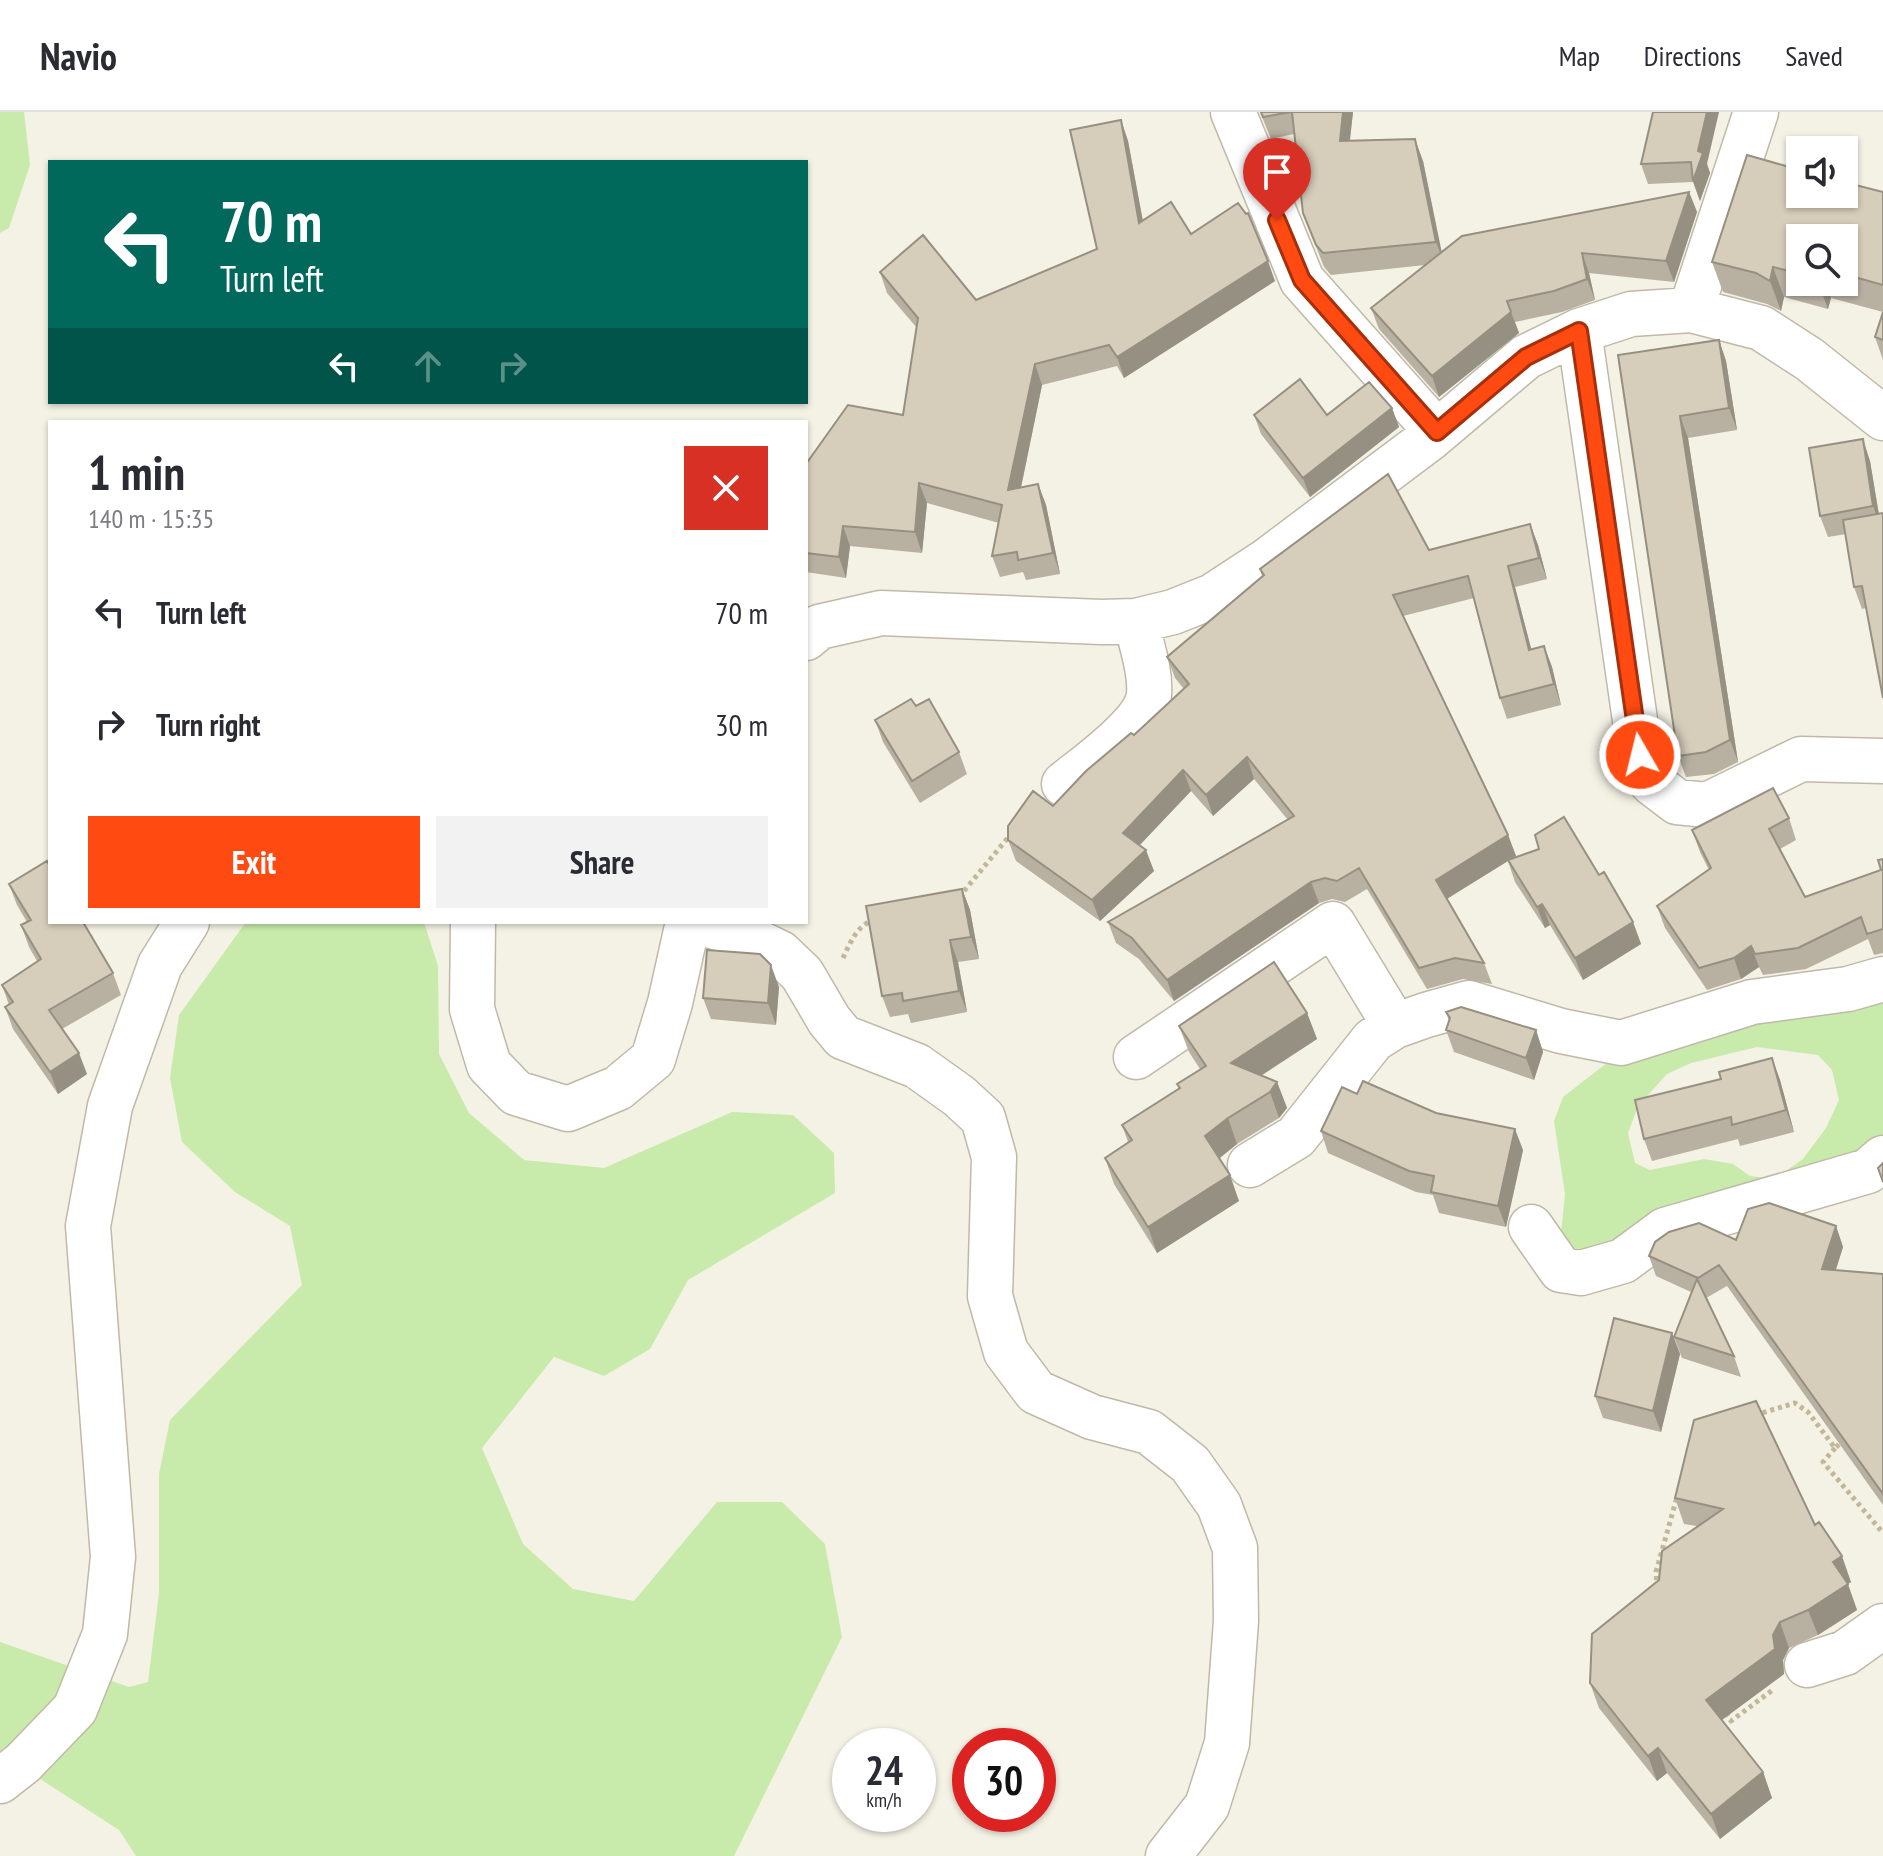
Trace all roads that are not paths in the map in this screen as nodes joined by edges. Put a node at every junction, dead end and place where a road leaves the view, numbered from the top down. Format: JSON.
{"nodes":[{"id":1,"x":1233,"y":112,"type":"edge"},
{"id":2,"x":1756,"y":112,"type":"edge"},
{"id":3,"x":1691,"y":310,"type":"junction"},
{"id":4,"x":1579,"y":331,"type":"junction"},
{"id":5,"x":1883,"y":418,"type":"edge"},
{"id":6,"x":1437,"y":432,"type":"junction"},
{"id":7,"x":1136,"y":621,"type":"junction"},
{"id":8,"x":808,"y":636,"type":"edge"},
{"id":9,"x":1883,"y":761,"type":"edge"},
{"id":10,"x":1064,"y":784,"type":"dead end"},
{"id":11,"x":186,"y":924,"type":"edge"},
{"id":12,"x":473,"y":924,"type":"edge"},
{"id":13,"x":688,"y":924,"type":"edge"},
{"id":14,"x":705,"y":924,"type":"edge"},
{"id":15,"x":1883,"y":979,"type":"edge"},
{"id":16,"x":1395,"y":1026,"type":"junction"},
{"id":17,"x":1136,"y":1057,"type":"dead end"},
{"id":18,"x":1883,"y":1158,"type":"edge"},
{"id":19,"x":1250,"y":1165,"type":"dead end"},
{"id":20,"x":1531,"y":1227,"type":"dead end"},
{"id":21,"x":1883,"y":1626,"type":"edge"},
{"id":22,"x":1807,"y":1665,"type":"road end"},
{"id":23,"x":0,"y":1781,"type":"edge"},
{"id":24,"x":1168,"y":1856,"type":"edge"}],
"edges":[{"from":1,"to":6,"type":"street"},
{"from":2,"to":3,"type":"street"},
{"from":3,"to":4,"type":"street"},
{"from":3,"to":5,"type":"street"},
{"from":4,"to":6,"type":"street"},
{"from":4,"to":9,"type":"street"},
{"from":6,"to":7,"type":"street"},
{"from":7,"to":8,"type":"street"},
{"from":7,"to":10,"type":"street"},
{"from":11,"to":23,"type":"street"},
{"from":12,"to":13,"type":"street"},
{"from":14,"to":24,"type":"street"},
{"from":15,"to":16,"type":"street"},
{"from":16,"to":17,"type":"street"},
{"from":16,"to":19,"type":"street"},
{"from":18,"to":20,"type":"street"},
{"from":21,"to":22,"type":"street"}]}
